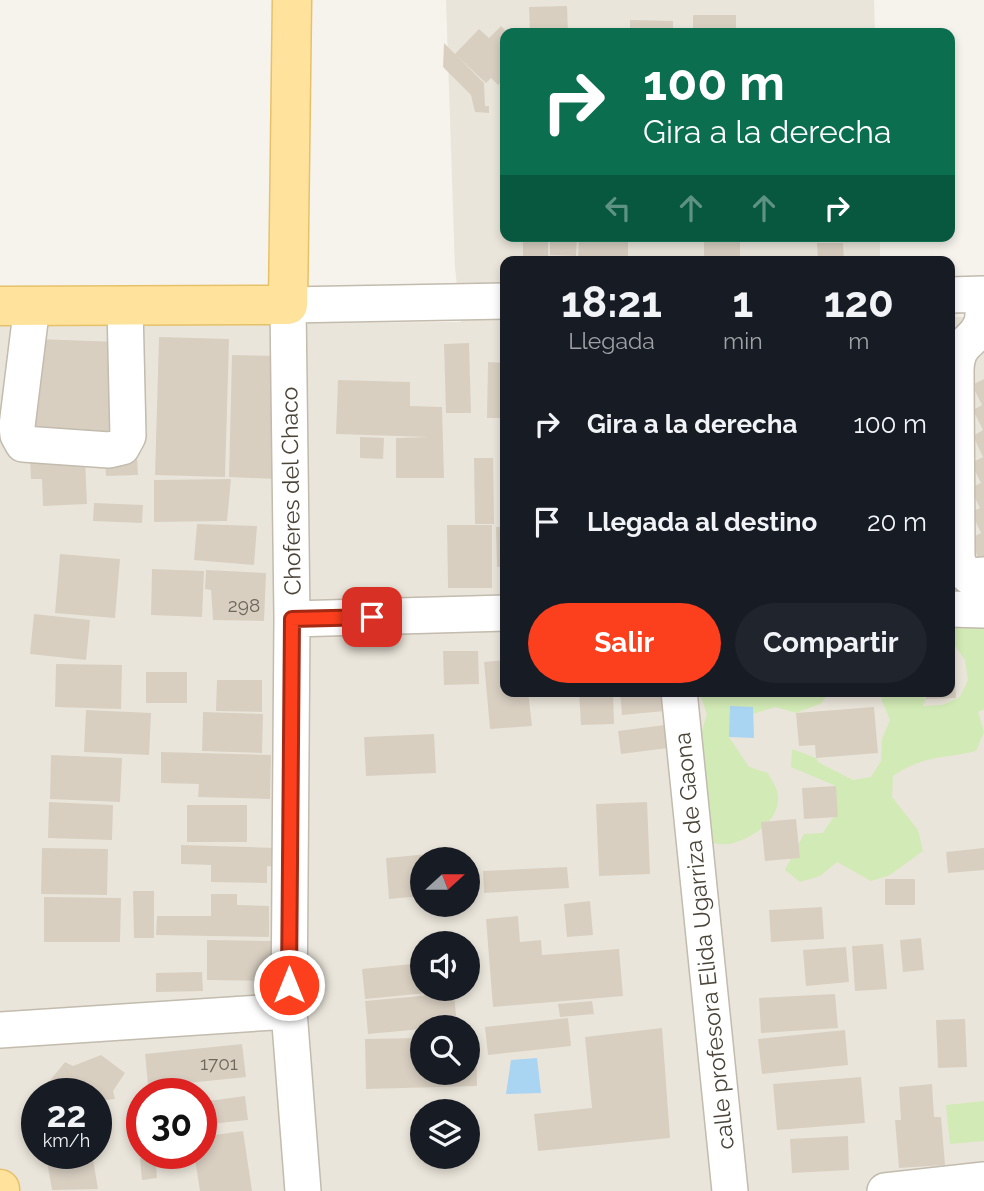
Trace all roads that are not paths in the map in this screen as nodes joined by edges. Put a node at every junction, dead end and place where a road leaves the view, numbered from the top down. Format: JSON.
{"nodes":[{"id":1,"x":292,"y":0,"type":"edge"},
{"id":2,"x":955,"y":301,"type":"edge"},
{"id":3,"x":500,"y":302,"type":"edge"},
{"id":4,"x":288,"y":305,"type":"junction"},
{"id":5,"x":16,"y":306,"type":"edge"},
{"id":6,"x":125,"y":307,"type":"junction"},
{"id":7,"x":974,"y":323,"type":"edge"},
{"id":8,"x":955,"y":385,"type":"edge"},
{"id":9,"x":955,"y":500,"type":"edge"},
{"id":10,"x":984,"y":575,"type":"edge"},
{"id":11,"x":955,"y":609,"type":"edge"},
{"id":12,"x":984,"y":610,"type":"edge"},
{"id":13,"x":500,"y":613,"type":"edge"},
{"id":14,"x":292,"y":619,"type":"junction"},
{"id":15,"x":680,"y":697,"type":"edge"},
{"id":16,"x":289,"y":1012,"type":"junction"},
{"id":17,"x":0,"y":1030,"type":"edge"},
{"id":18,"x":984,"y":1180,"type":"edge"},
{"id":19,"x":303,"y":1191,"type":"edge"},
{"id":20,"x":730,"y":1191,"type":"edge"},
{"id":21,"x":885,"y":1191,"type":"edge"}],
"edges":[{"from":1,"to":4,"type":"main road","name":"Choferes del Chaco"},
{"from":2,"to":7,"type":"street"},
{"from":3,"to":4,"type":"street"},
{"from":4,"to":6,"type":"main road"},
{"from":4,"to":14,"type":"street","name":"Choferes del Chaco"},
{"from":5,"to":6,"type":"main road"},
{"from":5,"to":6,"type":"street"},
{"from":7,"to":8,"type":"street"},
{"from":9,"to":10,"type":"street"},
{"from":11,"to":12,"type":"street"},
{"from":13,"to":14,"type":"street"},
{"from":14,"to":16,"type":"street","name":"Choferes del Chaco"},
{"from":15,"to":20,"type":"street","name":"calle profesora Elida Ugarriza de Gaona"},
{"from":16,"to":17,"type":"street"},
{"from":16,"to":19,"type":"street","name":"Choferes del Chaco"},
{"from":18,"to":21,"type":"street"}]}
